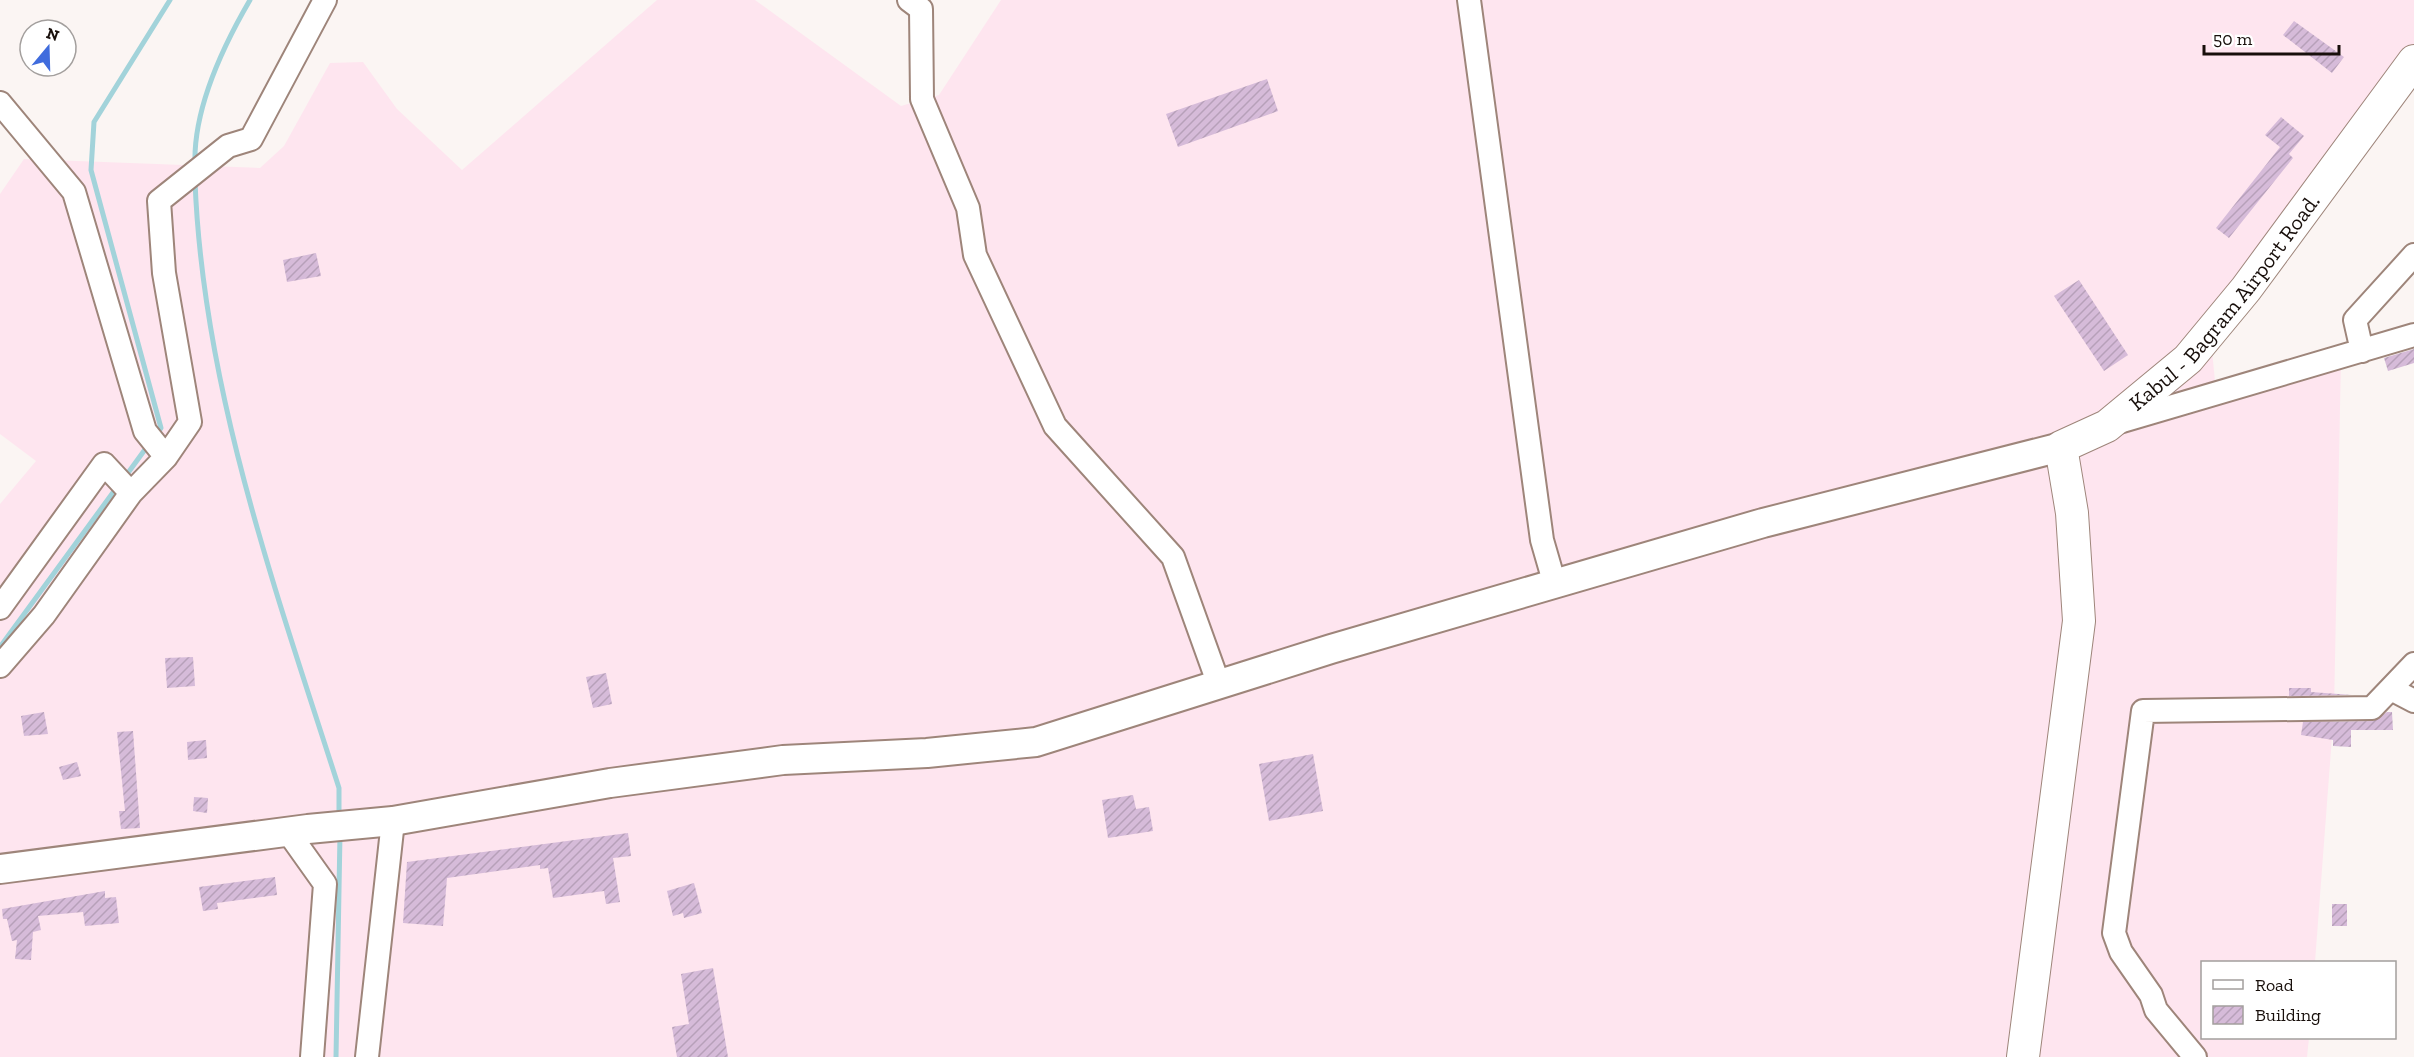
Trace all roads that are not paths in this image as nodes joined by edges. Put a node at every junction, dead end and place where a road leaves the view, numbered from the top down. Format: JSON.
{"nodes":[{"id":1,"x":325,"y":0,"type":"edge"},
{"id":2,"x":909,"y":0,"type":"edge"},
{"id":3,"x":1469,"y":0,"type":"edge"},
{"id":4,"x":2414,"y":61,"type":"edge"},
{"id":5,"x":2414,"y":73,"type":"edge"},
{"id":6,"x":0,"y":103,"type":"edge"},
{"id":7,"x":2365,"y":130,"type":"junction"},
{"id":8,"x":2414,"y":255,"type":"edge"},
{"id":9,"x":2414,"y":335,"type":"edge"},
{"id":10,"x":2362,"y":351,"type":"junction"},
{"id":11,"x":2107,"y":426,"type":"junction"},
{"id":12,"x":2061,"y":447,"type":"junction"},
{"id":13,"x":166,"y":457,"type":"junction"},
{"id":14,"x":131,"y":493,"type":"junction"},
{"id":15,"x":1555,"y":585,"type":"junction"},
{"id":16,"x":0,"y":608,"type":"edge"},
{"id":17,"x":2414,"y":664,"type":"edge"},
{"id":18,"x":0,"y":666,"type":"edge"},
{"id":19,"x":1219,"y":685,"type":"junction"},
{"id":20,"x":2391,"y":689,"type":"junction"},
{"id":21,"x":2414,"y":701,"type":"edge"},
{"id":22,"x":387,"y":821,"type":"junction"},
{"id":23,"x":298,"y":831,"type":"junction"},
{"id":24,"x":0,"y":869,"type":"edge"},
{"id":25,"x":312,"y":1057,"type":"edge"},
{"id":26,"x":367,"y":1057,"type":"edge"},
{"id":27,"x":2023,"y":1057,"type":"edge"},
{"id":28,"x":2196,"y":1057,"type":"edge"}],
"edges":[{"from":1,"to":13,"type":"street"},
{"from":2,"to":19,"type":"street"},
{"from":3,"to":15,"type":"street"},
{"from":4,"to":7,"type":"highway"},
{"from":5,"to":7,"type":"highway"},
{"from":6,"to":13,"type":"street"},
{"from":7,"to":11,"type":"highway","name":"Kabul - Bagram Airport Road."},
{"from":8,"to":10,"type":"street"},
{"from":9,"to":10,"type":"street"},
{"from":10,"to":11,"type":"street"},
{"from":11,"to":12,"type":"highway","name":"Kabul - Bagram Airport Road."},
{"from":12,"to":15,"type":"main road"},
{"from":12,"to":27,"type":"highway"},
{"from":13,"to":14,"type":"street"},
{"from":14,"to":16,"type":"street"},
{"from":14,"to":18,"type":"street"},
{"from":15,"to":19,"type":"main road"},
{"from":17,"to":20,"type":"street"},
{"from":19,"to":22,"type":"main road"},
{"from":20,"to":21,"type":"street"},
{"from":20,"to":28,"type":"street"},
{"from":22,"to":23,"type":"main road"},
{"from":22,"to":26,"type":"street"},
{"from":23,"to":24,"type":"main road"},
{"from":23,"to":25,"type":"street"}]}
